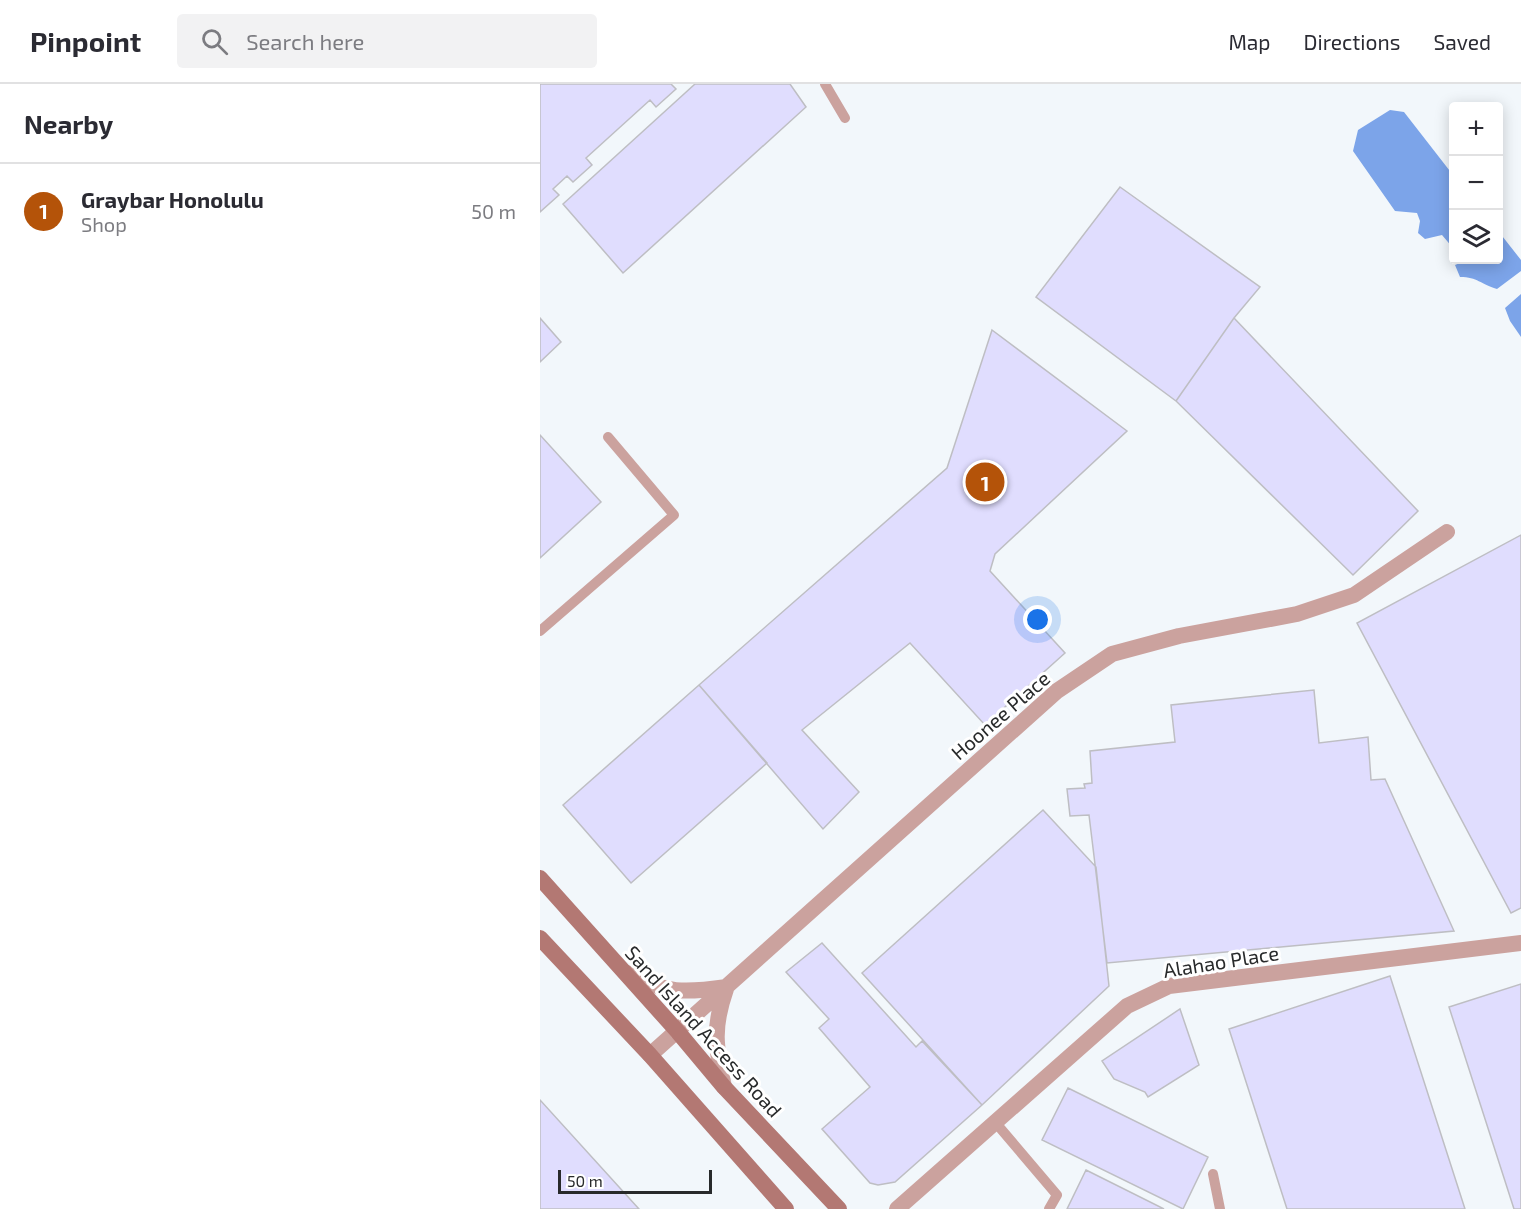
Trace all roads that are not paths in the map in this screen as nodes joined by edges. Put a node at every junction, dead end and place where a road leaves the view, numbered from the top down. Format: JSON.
{"nodes":[{"id":1,"x":825,"y":84,"type":"edge"},
{"id":2,"x":845,"y":118,"type":"dead end"},
{"id":3,"x":608,"y":437,"type":"dead end"},
{"id":4,"x":1447,"y":532,"type":"dead end"},
{"id":5,"x":540,"y":631,"type":"edge"},
{"id":6,"x":540,"y":878,"type":"edge"},
{"id":7,"x":540,"y":938,"type":"edge"},
{"id":8,"x":1521,"y":943,"type":"edge"},
{"id":9,"x":623,"y":971,"type":"junction"},
{"id":10,"x":727,"y":987,"type":"junction"},
{"id":11,"x":678,"y":1032,"type":"junction"},
{"id":12,"x":650,"y":1055,"type":"junction"},
{"id":13,"x":724,"y":1087,"type":"junction"},
{"id":14,"x":995,"y":1122,"type":"junction"},
{"id":15,"x":1213,"y":1174,"type":"dead end"},
{"id":16,"x":786,"y":1209,"type":"edge"},
{"id":17,"x":839,"y":1209,"type":"edge"},
{"id":18,"x":897,"y":1209,"type":"edge"},
{"id":19,"x":1048,"y":1209,"type":"edge"},
{"id":20,"x":1220,"y":1209,"type":"edge"}],
"edges":[{"from":1,"to":2,"type":"lane"},
{"from":3,"to":5,"type":"lane"},
{"from":4,"to":10,"type":"street","name":"Hoonee Place"},
{"from":6,"to":9,"type":"main road","name":"Sand Island Access Road"},
{"from":7,"to":12,"type":"main road"},
{"from":8,"to":14,"type":"street","name":"Alahao Place"},
{"from":9,"to":10,"type":"street"},
{"from":9,"to":11,"type":"main road","name":"Sand Island Access Road"},
{"from":10,"to":11,"type":"street","name":"Hoonee Place"},
{"from":10,"to":13,"type":"street"},
{"from":11,"to":12,"type":"street","name":"Hoonee Place"},
{"from":11,"to":13,"type":"main road","name":"Sand Island Access Road"},
{"from":12,"to":16,"type":"main road"},
{"from":13,"to":17,"type":"main road","name":"Sand Island Access Road"},
{"from":14,"to":18,"type":"street","name":"Alahao Place"},
{"from":14,"to":19,"type":"lane"},
{"from":15,"to":20,"type":"lane"}]}
